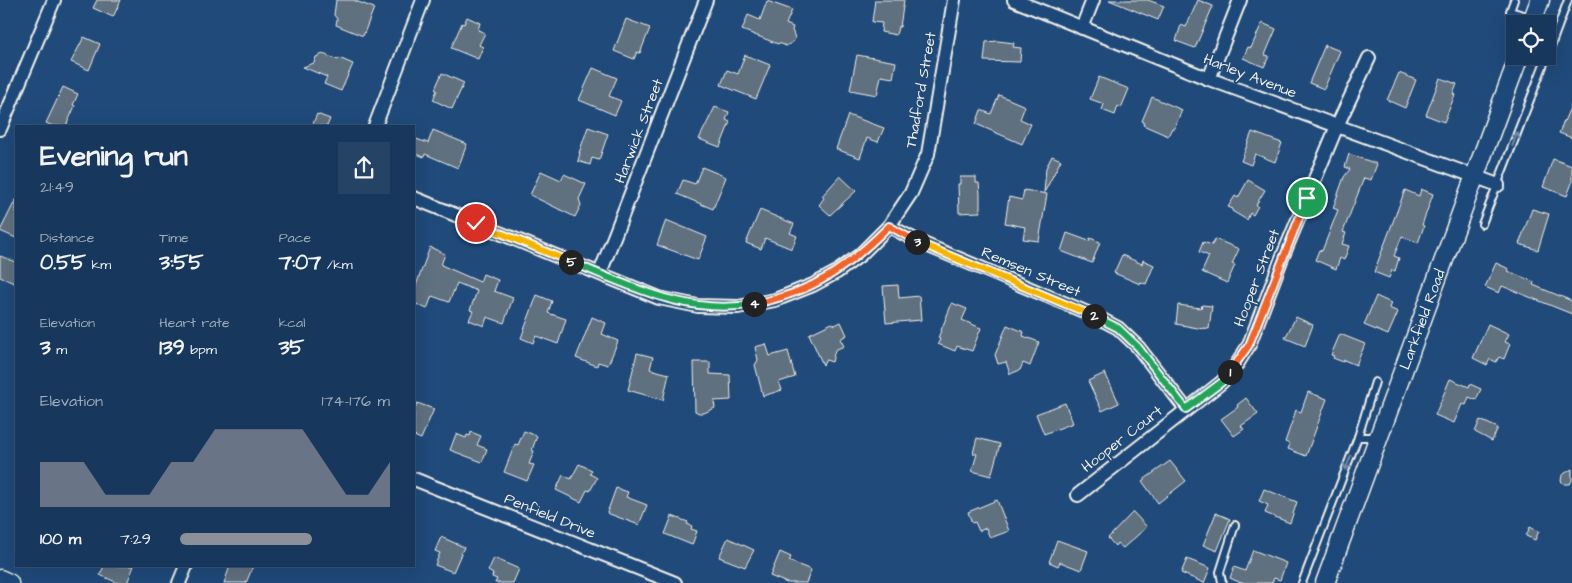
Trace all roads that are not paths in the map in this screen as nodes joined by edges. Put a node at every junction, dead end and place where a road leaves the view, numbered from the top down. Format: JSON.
{"nodes":[{"id":1,"x":54,"y":0,"type":"edge"},
{"id":2,"x":423,"y":0,"type":"edge"},
{"id":3,"x":706,"y":0,"type":"edge"},
{"id":4,"x":954,"y":0,"type":"edge"},
{"id":5,"x":1014,"y":0,"type":"edge"},
{"id":6,"x":1093,"y":0,"type":"edge"},
{"id":7,"x":1240,"y":0,"type":"edge"},
{"id":8,"x":1514,"y":0,"type":"edge"},
{"id":9,"x":1540,"y":0,"type":"edge"},
{"id":10,"x":1568,"y":0,"type":"edge"},
{"id":11,"x":1519,"y":15,"type":"edge"},
{"id":12,"x":1534,"y":15,"type":"edge"},
{"id":13,"x":1082,"y":28,"type":"junction"},
{"id":14,"x":1556,"y":31,"type":"edge"},
{"id":15,"x":1369,"y":58,"type":"dead end"},
{"id":16,"x":1516,"y":65,"type":"edge"},
{"id":17,"x":1543,"y":65,"type":"edge"},
{"id":18,"x":1209,"y":79,"type":"junction"},
{"id":19,"x":375,"y":125,"type":"edge"},
{"id":20,"x":1338,"y":126,"type":"junction"},
{"id":21,"x":0,"y":129,"type":"edge"},
{"id":22,"x":1476,"y":177,"type":"junction"},
{"id":23,"x":1498,"y":185,"type":"junction"},
{"id":24,"x":415,"y":198,"type":"edge"},
{"id":25,"x":1482,"y":224,"type":"dead end"},
{"id":26,"x":889,"y":226,"type":"junction"},
{"id":27,"x":600,"y":273,"type":"junction"},
{"id":28,"x":1375,"y":382,"type":"dead end"},
{"id":29,"x":1186,"y":409,"type":"junction"},
{"id":30,"x":1379,"y":436,"type":"junction"},
{"id":31,"x":1358,"y":437,"type":"junction"},
{"id":32,"x":415,"y":479,"type":"edge"},
{"id":33,"x":1078,"y":495,"type":"dead end"},
{"id":34,"x":1235,"y":525,"type":"dead end"},
{"id":35,"x":186,"y":567,"type":"edge"},
{"id":36,"x":0,"y":579,"type":"edge"},
{"id":37,"x":9,"y":583,"type":"edge"},
{"id":38,"x":180,"y":583,"type":"edge"},
{"id":39,"x":675,"y":583,"type":"edge"},
{"id":40,"x":1223,"y":583,"type":"edge"},
{"id":41,"x":1302,"y":583,"type":"edge"},
{"id":42,"x":1325,"y":583,"type":"edge"}],
"edges":[{"from":1,"to":21,"type":"street"},
{"from":2,"to":19,"type":"street"},
{"from":3,"to":27,"type":"street","name":"Harwick Street"},
{"from":4,"to":26,"type":"street","name":"Thadford Street"},
{"from":5,"to":13,"type":"street","name":"Harley Avenue"},
{"from":6,"to":13,"type":"street"},
{"from":7,"to":18,"type":"street"},
{"from":8,"to":11,"type":"lane"},
{"from":9,"to":12,"type":"main road"},
{"from":10,"to":14,"type":"lane"},
{"from":13,"to":18,"type":"street","name":"Harley Avenue"},
{"from":15,"to":20,"type":"street","name":"Hooper Street"},
{"from":16,"to":22,"type":"main road","name":"Larkfield Road"},
{"from":23,"to":17,"type":"lane","one_way":true},
{"from":18,"to":20,"type":"street","name":"Harley Avenue"},
{"from":20,"to":22,"type":"street","name":"Harley Avenue"},
{"from":20,"to":29,"type":"street","name":"Hooper Street"},
{"from":22,"to":23,"type":"street","name":"Harley Avenue"},
{"from":22,"to":30,"type":"main road","name":"Larkfield Road"},
{"from":23,"to":25,"type":"lane"},
{"from":24,"to":27,"type":"street","name":"Thadford Street"},
{"from":26,"to":27,"type":"street","name":"Thadford Street"},
{"from":26,"to":29,"type":"street","name":"Remsen Street"},
{"from":28,"to":31,"type":"lane"},
{"from":29,"to":33,"type":"street","name":"Hooper Court"},
{"from":30,"to":31,"type":"lane"},
{"from":30,"to":42,"type":"main road","name":"Larkfield Road"},
{"from":31,"to":41,"type":"lane","one_way":true},
{"from":32,"to":39,"type":"street","name":"Penfield Drive"},
{"from":34,"to":40,"type":"lane"},
{"from":35,"to":38,"type":"street"},
{"from":36,"to":37,"type":"main road"}]}
